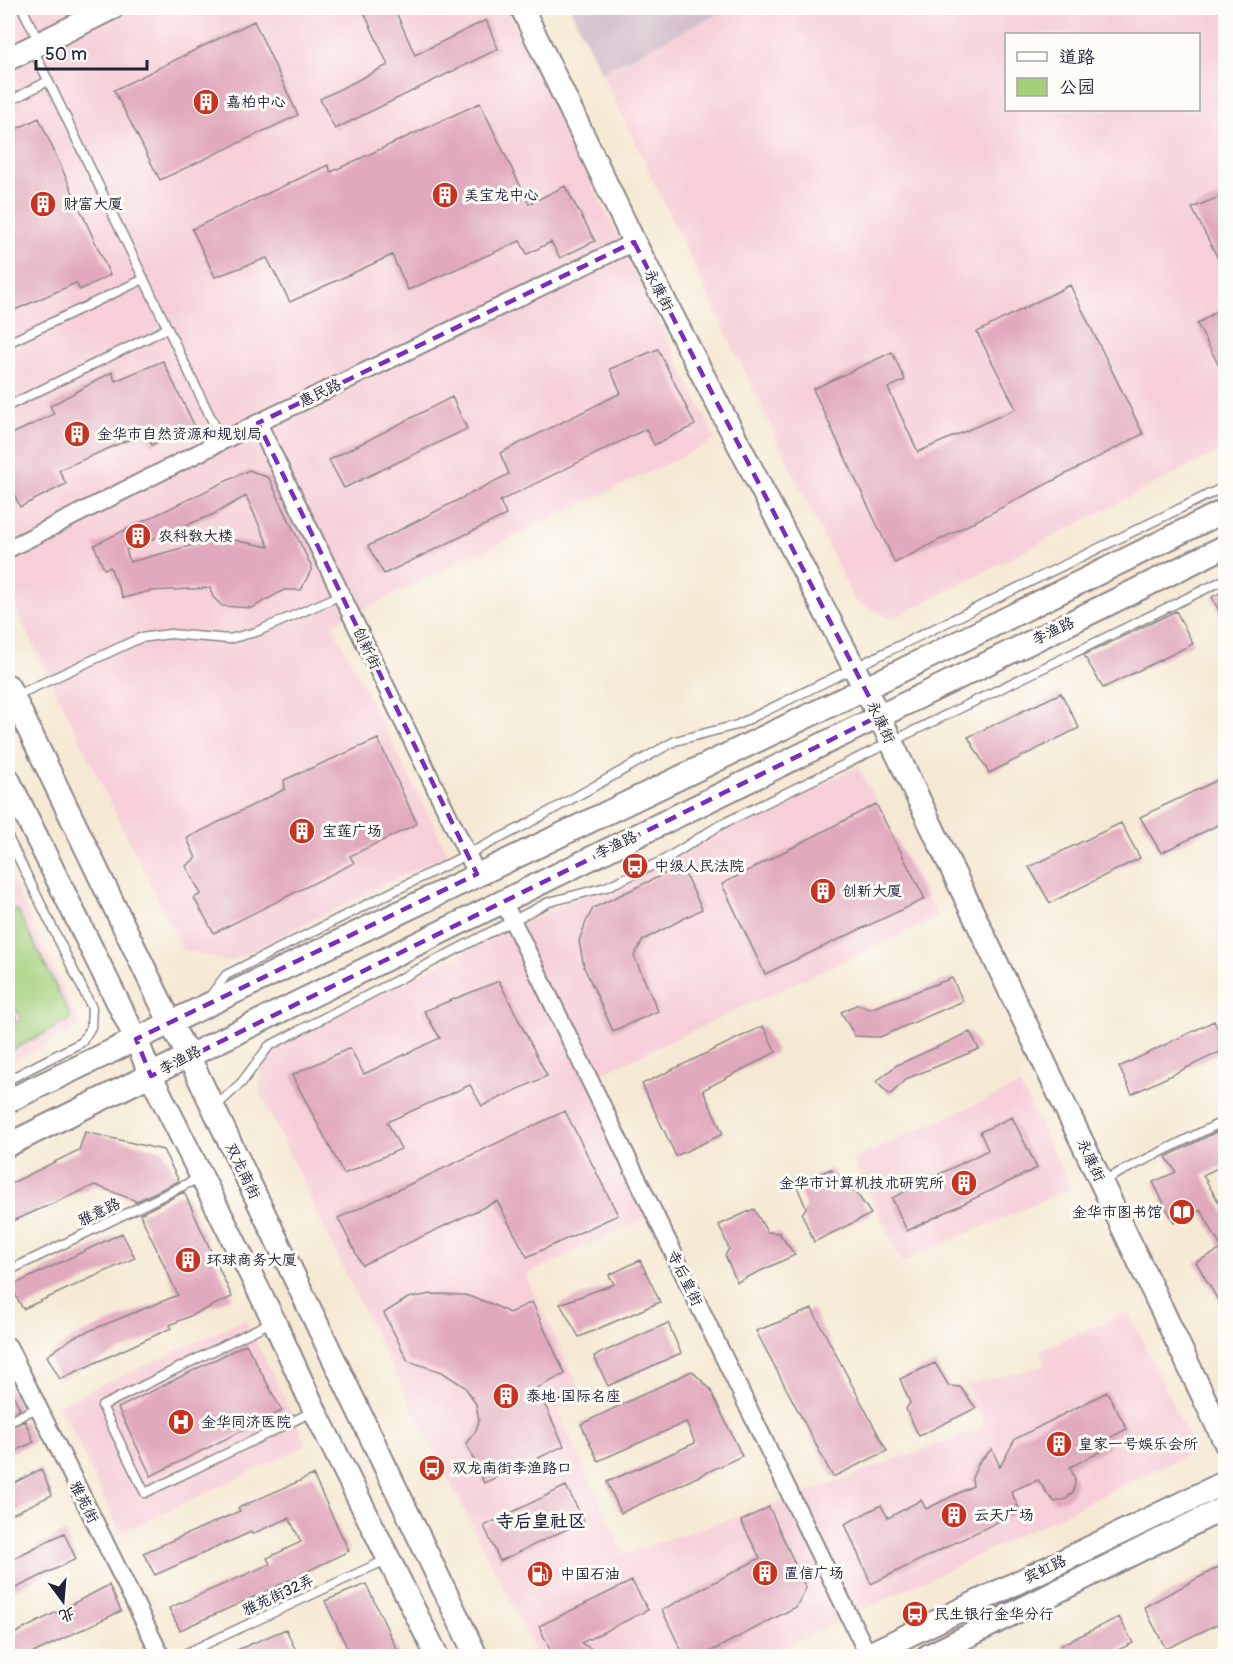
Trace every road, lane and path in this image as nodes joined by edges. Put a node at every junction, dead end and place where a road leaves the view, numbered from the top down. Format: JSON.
{"nodes":[{"id":1,"x":22,"y":8,"type":"edge"},
{"id":2,"x":112,"y":8,"type":"edge"},
{"id":3,"x":522,"y":8,"type":"edge"},
{"id":4,"x":36,"y":45,"type":"junction"},
{"id":5,"x":8,"y":59,"type":"edge"},
{"id":6,"x":48,"y":81,"type":"junction"},
{"id":7,"x":8,"y":102,"type":"edge"},
{"id":8,"x":634,"y":242,"type":"junction"},
{"id":9,"x":144,"y":279,"type":"junction"},
{"id":10,"x":168,"y":328,"type":"junction"},
{"id":11,"x":8,"y":343,"type":"edge"},
{"id":12,"x":8,"y":406,"type":"edge"},
{"id":13,"x":258,"y":423,"type":"junction"},
{"id":14,"x":222,"y":441,"type":"junction"},
{"id":15,"x":1226,"y":486,"type":"edge"},
{"id":16,"x":1226,"y":510,"type":"edge"},
{"id":17,"x":1226,"y":546,"type":"edge"},
{"id":18,"x":8,"y":549,"type":"edge"},
{"id":19,"x":1226,"y":579,"type":"edge"},
{"id":20,"x":341,"y":594,"type":"junction"},
{"id":21,"x":854,"y":668,"type":"junction"},
{"id":22,"x":864,"y":688,"type":"junction"},
{"id":23,"x":10,"y":692,"type":"edge"},
{"id":24,"x":879,"y":716,"type":"junction"},
{"id":25,"x":891,"y":741,"type":"junction"},
{"id":26,"x":8,"y":779,"type":"edge"},
{"id":27,"x":8,"y":837,"type":"edge"},
{"id":28,"x":472,"y":864,"type":"junction"},
{"id":29,"x":17,"y":903,"type":"dead end"},
{"id":30,"x":8,"y":908,"type":"edge"},
{"id":31,"x":508,"y":911,"type":"junction"},
{"id":32,"x":8,"y":1011,"type":"edge"},
{"id":33,"x":8,"y":1019,"type":"edge"},
{"id":34,"x":171,"y":1024,"type":"junction"},
{"id":35,"x":136,"y":1039,"type":"junction"},
{"id":36,"x":188,"y":1055,"type":"junction"},
{"id":37,"x":151,"y":1076,"type":"junction"},
{"id":38,"x":8,"y":1080,"type":"edge"},
{"id":39,"x":8,"y":1101,"type":"edge"},
{"id":40,"x":213,"y":1108,"type":"junction"},
{"id":41,"x":1226,"y":1120,"type":"edge"},
{"id":42,"x":8,"y":1144,"type":"edge"},
{"id":43,"x":201,"y":1177,"type":"junction"},
{"id":44,"x":1101,"y":1181,"type":"junction"},
{"id":45,"x":8,"y":1271,"type":"edge"},
{"id":46,"x":274,"y":1321,"type":"junction"},
{"id":47,"x":8,"y":1346,"type":"edge"},
{"id":48,"x":14,"y":1376,"type":"edge"},
{"id":49,"x":37,"y":1408,"type":"junction"},
{"id":50,"x":315,"y":1411,"type":"junction"},
{"id":51,"x":8,"y":1422,"type":"edge"},
{"id":52,"x":1226,"y":1443,"type":"edge"},
{"id":53,"x":1226,"y":1482,"type":"edge"},
{"id":54,"x":1226,"y":1507,"type":"edge"},
{"id":55,"x":388,"y":1558,"type":"junction"},
{"id":56,"x":162,"y":1656,"type":"edge"},
{"id":57,"x":180,"y":1656,"type":"edge"},
{"id":58,"x":437,"y":1656,"type":"edge"},
{"id":59,"x":476,"y":1656,"type":"edge"},
{"id":60,"x":866,"y":1656,"type":"edge"},
{"id":61,"x":928,"y":1656,"type":"edge"}],
"edges":[{"from":1,"to":4,"type":"lane"},
{"from":2,"to":4,"type":"main road"},
{"from":3,"to":8,"type":"main road","name":"永康街"},
{"from":4,"to":5,"type":"main road"},
{"from":4,"to":6,"type":"lane"},
{"from":6,"to":7,"type":"lane"},
{"from":6,"to":9,"type":"lane"},
{"from":8,"to":13,"type":"street","name":"惠民路"},
{"from":8,"to":21,"type":"main road","name":"永康街"},
{"from":9,"to":10,"type":"lane"},
{"from":9,"to":11,"type":"lane"},
{"from":10,"to":12,"type":"lane"},
{"from":10,"to":14,"type":"lane"},
{"from":13,"to":14,"type":"street","name":"惠民路"},
{"from":13,"to":20,"type":"street","name":"创新街"},
{"from":14,"to":18,"type":"street","name":"惠民路"},
{"from":15,"to":21,"type":"lane"},
{"from":16,"to":22,"type":"main road"},
{"from":17,"to":24,"type":"main road","name":"李渔路"},
{"from":19,"to":25,"type":"lane"},
{"from":20,"to":23,"type":"lane"},
{"from":20,"to":28,"type":"street","name":"创新街"},
{"from":21,"to":22,"type":"main road","name":"永康街"},
{"from":21,"to":28,"type":"lane"},
{"from":22,"to":24,"type":"main road","name":"永康街"},
{"from":22,"to":28,"type":"main road"},
{"from":23,"to":34,"type":"main road","name":"双龙南街"},
{"from":24,"to":25,"type":"main road","name":"永康街"},
{"from":24,"to":31,"type":"main road","name":"李渔路"},
{"from":25,"to":31,"type":"lane"},
{"from":25,"to":44,"type":"main road","name":"永康街"},
{"from":26,"to":35,"type":"main road"},
{"from":27,"to":38,"type":"lane"},
{"from":28,"to":34,"type":"main road"},
{"from":29,"to":30,"type":"path"},
{"from":31,"to":36,"type":"main road","name":"李渔路"},
{"from":31,"to":40,"type":"lane"},
{"from":31,"to":60,"type":"street","name":"寺后皇街"},
{"from":32,"to":33,"type":"lane"},
{"from":34,"to":35,"type":"main road"},
{"from":34,"to":36,"type":"main road","name":"双龙南街"},
{"from":35,"to":37,"type":"main road"},
{"from":35,"to":39,"type":"main road"},
{"from":36,"to":37,"type":"main road","name":"李渔路"},
{"from":36,"to":40,"type":"main road","name":"双龙南街"},
{"from":37,"to":42,"type":"main road","name":"李渔路"},
{"from":37,"to":43,"type":"main road"},
{"from":40,"to":59,"type":"main road","name":"双龙南街"},
{"from":41,"to":44,"type":"lane"},
{"from":43,"to":45,"type":"lane","name":"雅意路"},
{"from":43,"to":46,"type":"main road"},
{"from":44,"to":52,"type":"main road","name":"永康街"},
{"from":46,"to":50,"type":"main road"},
{"from":46,"to":50,"type":"lane"},
{"from":47,"to":48,"type":"street","name":"雅苑街"},
{"from":48,"to":49,"type":"street","name":"雅苑街"},
{"from":49,"to":51,"type":"lane"},
{"from":49,"to":56,"type":"street","name":"雅苑街"},
{"from":50,"to":55,"type":"main road"},
{"from":53,"to":60,"type":"main road","name":"宾虹路"},
{"from":54,"to":61,"type":"main road","name":"宾虹路"},
{"from":55,"to":57,"type":"lane","name":"雅苑街32弄"},
{"from":55,"to":58,"type":"main road"}]}
